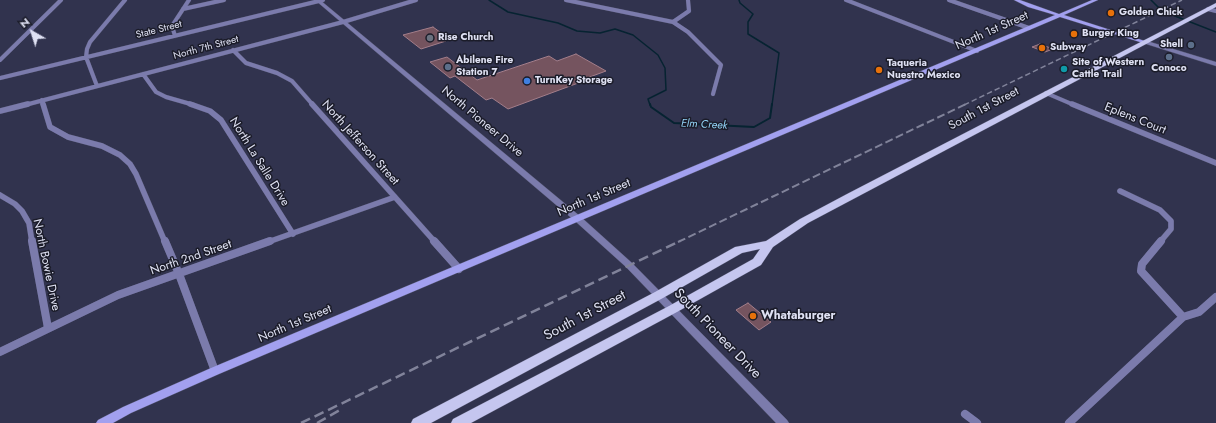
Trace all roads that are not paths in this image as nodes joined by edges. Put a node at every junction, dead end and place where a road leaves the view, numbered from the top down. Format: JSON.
{"nodes":[{"id":1,"x":61,"y":0,"type":"edge"},
{"id":2,"x":125,"y":0,"type":"edge"},
{"id":3,"x":189,"y":0,"type":"edge"},
{"id":4,"x":224,"y":0,"type":"edge"},
{"id":5,"x":320,"y":0,"type":"edge"},
{"id":6,"x":416,"y":0,"type":"edge"},
{"id":7,"x":566,"y":0,"type":"edge"},
{"id":8,"x":688,"y":0,"type":"edge"},
{"id":9,"x":846,"y":0,"type":"edge"},
{"id":10,"x":949,"y":0,"type":"edge"},
{"id":11,"x":1016,"y":0,"type":"edge"},
{"id":12,"x":1096,"y":0,"type":"edge"},
{"id":13,"x":1216,"y":5,"type":"edge"},
{"id":14,"x":183,"y":9,"type":"junction"},
{"id":15,"x":1208,"y":9,"type":"junction"},
{"id":16,"x":1216,"y":11,"type":"edge"},
{"id":17,"x":1059,"y":16,"type":"junction"},
{"id":18,"x":343,"y":22,"type":"junction"},
{"id":19,"x":673,"y":22,"type":"junction"},
{"id":20,"x":1029,"y":28,"type":"junction"},
{"id":21,"x":175,"y":36,"type":"junction"},
{"id":22,"x":1145,"y":42,"type":"junction"},
{"id":23,"x":233,"y":50,"type":"junction"},
{"id":24,"x":977,"y":51,"type":"junction"},
{"id":25,"x":86,"y":58,"type":"junction"},
{"id":26,"x":0,"y":60,"type":"edge"},
{"id":27,"x":1216,"y":64,"type":"edge"},
{"id":28,"x":143,"y":74,"type":"junction"},
{"id":29,"x":0,"y":78,"type":"edge"},
{"id":30,"x":97,"y":86,"type":"junction"},
{"id":31,"x":1046,"y":93,"type":"junction"},
{"id":32,"x":713,"y":94,"type":"dead end"},
{"id":33,"x":42,"y":100,"type":"junction"},
{"id":34,"x":0,"y":111,"type":"edge"},
{"id":35,"x":1216,"y":163,"type":"edge"},
{"id":36,"x":1120,"y":191,"type":"dead end"},
{"id":37,"x":0,"y":195,"type":"edge"},
{"id":38,"x":395,"y":197,"type":"junction"},
{"id":39,"x":578,"y":218,"type":"junction"},
{"id":40,"x":293,"y":234,"type":"junction"},
{"id":41,"x":769,"y":244,"type":"junction"},
{"id":42,"x":629,"y":265,"type":"joint"},
{"id":43,"x":459,"y":269,"type":"junction"},
{"id":44,"x":179,"y":274,"type":"junction"},
{"id":45,"x":659,"y":295,"type":"junction"},
{"id":46,"x":1216,"y":297,"type":"edge"},
{"id":47,"x":673,"y":309,"type":"junction"},
{"id":48,"x":1183,"y":317,"type":"junction"},
{"id":49,"x":48,"y":328,"type":"junction"},
{"id":50,"x":0,"y":352,"type":"edge"},
{"id":51,"x":215,"y":371,"type":"junction"},
{"id":52,"x":965,"y":414,"type":"dead end"},
{"id":53,"x":102,"y":423,"type":"edge"},
{"id":54,"x":418,"y":423,"type":"edge"},
{"id":55,"x":458,"y":423,"type":"edge"},
{"id":56,"x":783,"y":423,"type":"edge"},
{"id":57,"x":978,"y":423,"type":"edge"},
{"id":58,"x":1069,"y":423,"type":"edge"}],
"edges":[{"from":1,"to":26,"type":"street"},
{"from":2,"to":25,"type":"street"},
{"from":3,"to":14,"type":"street"},
{"from":4,"to":14,"type":"street"},
{"from":5,"to":18,"type":"street","name":"North Pioneer Drive"},
{"from":5,"to":21,"type":"street","name":"State Street"},
{"from":6,"to":18,"type":"street","name":"North 7th Street"},
{"from":7,"to":19,"type":"street"},
{"from":8,"to":19,"type":"street"},
{"from":9,"to":24,"type":"street"},
{"from":10,"to":20,"type":"street"},
{"from":11,"to":17,"type":"main road"},
{"from":12,"to":17,"type":"main road","name":"North 1st Street"},
{"from":13,"to":15,"type":"main road","name":"South 1st Street"},
{"from":14,"to":21,"type":"street"},
{"from":15,"to":16,"type":"street"},
{"from":15,"to":22,"type":"main road","name":"South 1st Street"},
{"from":17,"to":20,"type":"main road","name":"North 1st Street"},
{"from":17,"to":22,"type":"main road"},
{"from":18,"to":23,"type":"street","name":"North 7th Street"},
{"from":18,"to":39,"type":"street","name":"North Pioneer Drive"},
{"from":19,"to":32,"type":"street"},
{"from":20,"to":24,"type":"main road","name":"North 1st Street"},
{"from":21,"to":25,"type":"street","name":"State Street"},
{"from":22,"to":27,"type":"street"},
{"from":22,"to":31,"type":"main road","name":"South 1st Street"},
{"from":23,"to":28,"type":"street","name":"North 7th Street"},
{"from":23,"to":38,"type":"street","name":"North Jefferson Street"},
{"from":24,"to":39,"type":"main road","name":"North 1st Street"},
{"from":25,"to":29,"type":"street","name":"State Street"},
{"from":25,"to":30,"type":"street"},
{"from":28,"to":30,"type":"street","name":"North 7th Street"},
{"from":28,"to":40,"type":"street","name":"North La Salle Drive"},
{"from":30,"to":33,"type":"street","name":"North 7th Street"},
{"from":31,"to":35,"type":"street","name":"Eplens Court"},
{"from":31,"to":41,"type":"main road","name":"South 1st Street"},
{"from":33,"to":34,"type":"street","name":"North 7th Street"},
{"from":33,"to":44,"type":"street"},
{"from":36,"to":48,"type":"street"},
{"from":37,"to":49,"type":"street","name":"North Bowie Drive"},
{"from":38,"to":40,"type":"street","name":"North 2nd Street"},
{"from":38,"to":43,"type":"street","name":"North Jefferson Street"},
{"from":39,"to":42,"type":"street","name":"North Pioneer Drive"},
{"from":39,"to":43,"type":"main road","name":"North 1st Street"},
{"from":40,"to":44,"type":"street","name":"North 2nd Street"},
{"from":41,"to":45,"type":"main road","name":"South 1st Street"},
{"from":41,"to":47,"type":"main road","name":"South 1st Street"},
{"from":42,"to":45,"type":"street","name":"South Pioneer Drive"},
{"from":43,"to":51,"type":"main road","name":"North 1st Street"},
{"from":44,"to":49,"type":"street","name":"North 2nd Street"},
{"from":44,"to":51,"type":"street"},
{"from":45,"to":47,"type":"street","name":"South Pioneer Drive"},
{"from":45,"to":54,"type":"main road","name":"South 1st Street"},
{"from":46,"to":48,"type":"street"},
{"from":47,"to":55,"type":"main road","name":"South 1st Street"},
{"from":47,"to":56,"type":"street","name":"South Pioneer Drive"},
{"from":48,"to":58,"type":"street"},
{"from":49,"to":50,"type":"street","name":"North 2nd Street"},
{"from":51,"to":53,"type":"main road","name":"North 1st Street"},
{"from":52,"to":57,"type":"street"}]}
